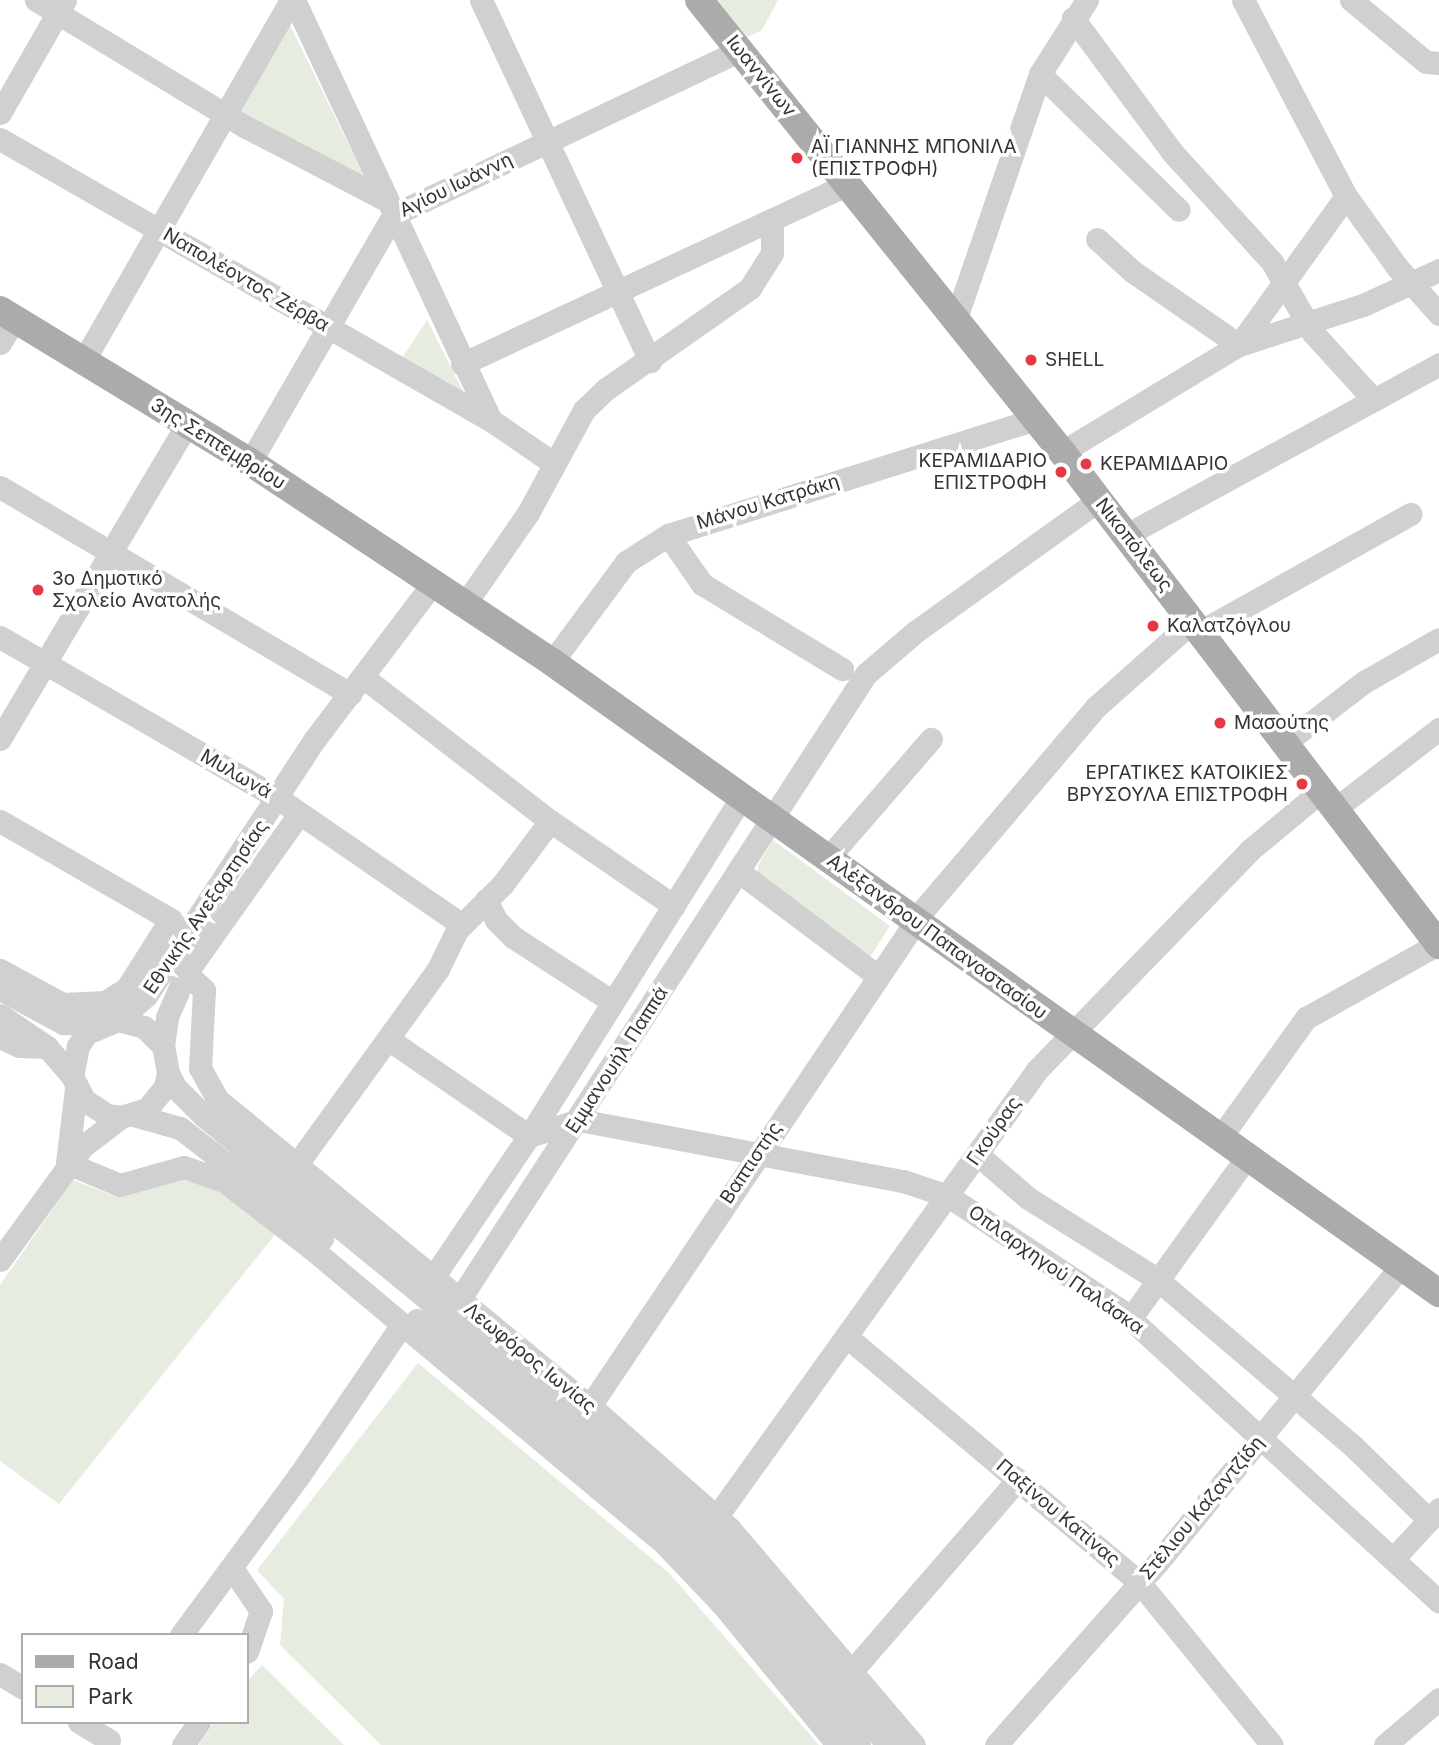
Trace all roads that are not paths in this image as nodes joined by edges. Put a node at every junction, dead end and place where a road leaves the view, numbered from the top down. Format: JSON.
{"nodes":[{"id":1,"x":36,"y":0,"type":"edge"},
{"id":2,"x":292,"y":0,"type":"edge"},
{"id":3,"x":481,"y":0,"type":"edge"},
{"id":4,"x":699,"y":0,"type":"edge"},
{"id":5,"x":1243,"y":0,"type":"edge"},
{"id":6,"x":1351,"y":0,"type":"edge"},
{"id":7,"x":62,"y":6,"type":"edge"},
{"id":8,"x":1080,"y":9,"type":"edge"},
{"id":9,"x":740,"y":50,"type":"junction"},
{"id":10,"x":1439,"y":63,"type":"edge"},
{"id":11,"x":1040,"y":74,"type":"junction"},
{"id":12,"x":0,"y":113,"type":"edge"},
{"id":13,"x":226,"y":114,"type":"junction"},
{"id":14,"x":0,"y":139,"type":"edge"},
{"id":15,"x":547,"y":141,"type":"junction"},
{"id":16,"x":848,"y":184,"type":"junction"},
{"id":17,"x":1346,"y":196,"type":"junction"},
{"id":18,"x":389,"y":208,"type":"junction"},
{"id":19,"x":1179,"y":210,"type":"dead end"},
{"id":20,"x":772,"y":220,"type":"junction"},
{"id":21,"x":159,"y":230,"type":"junction"},
{"id":22,"x":1097,"y":239,"type":"dead end"},
{"id":23,"x":1439,"y":270,"type":"edge"},
{"id":24,"x":1285,"y":281,"type":"junction"},
{"id":25,"x":1412,"y":286,"type":"junction"},
{"id":26,"x":618,"y":292,"type":"junction"},
{"id":27,"x":7,"y":314,"type":"edge"},
{"id":28,"x":1439,"y":314,"type":"edge"},
{"id":29,"x":956,"y":318,"type":"junction"},
{"id":30,"x":1306,"y":322,"type":"junction"},
{"id":31,"x":327,"y":326,"type":"junction"},
{"id":32,"x":0,"y":343,"type":"edge"},
{"id":33,"x":1239,"y":345,"type":"junction"},
{"id":34,"x":84,"y":360,"type":"junction"},
{"id":35,"x":650,"y":361,"type":"junction"},
{"id":36,"x":462,"y":364,"type":"junction"},
{"id":37,"x":1439,"y":364,"type":"edge"},
{"id":38,"x":1373,"y":399,"type":"junction"},
{"id":39,"x":1036,"y":419,"type":"junction"},
{"id":40,"x":492,"y":421,"type":"junction"},
{"id":41,"x":187,"y":424,"type":"junction"},
{"id":42,"x":1062,"y":452,"type":"junction"},
{"id":43,"x":250,"y":461,"type":"junction"},
{"id":44,"x":553,"y":463,"type":"junction"},
{"id":45,"x":0,"y":487,"type":"edge"},
{"id":46,"x":1099,"y":500,"type":"junction"},
{"id":47,"x":1410,"y":514,"type":"dead end"},
{"id":48,"x":668,"y":535,"type":"junction"},
{"id":49,"x":1126,"y":535,"type":"junction"},
{"id":50,"x":111,"y":552,"type":"junction"},
{"id":51,"x":433,"y":583,"type":"junction"},
{"id":52,"x":465,"y":604,"type":"junction"},
{"id":53,"x":1197,"y":626,"type":"junction"},
{"id":54,"x":0,"y":637,"type":"edge"},
{"id":55,"x":1439,"y":639,"type":"edge"},
{"id":56,"x":552,"y":662,"type":"junction"},
{"id":57,"x":45,"y":664,"type":"junction"},
{"id":58,"x":842,"y":669,"type":"dead end"},
{"id":59,"x":356,"y":686,"type":"junction"},
{"id":60,"x":1439,"y":729,"type":"edge"},
{"id":61,"x":0,"y":739,"type":"edge"},
{"id":62,"x":931,"y":740,"type":"dead end"},
{"id":63,"x":1286,"y":742,"type":"junction"},
{"id":64,"x":742,"y":797,"type":"junction"},
{"id":65,"x":279,"y":799,"type":"junction"},
{"id":66,"x":1329,"y":799,"type":"junction"},
{"id":67,"x":299,"y":814,"type":"junction"},
{"id":68,"x":772,"y":819,"type":"junction"},
{"id":69,"x":0,"y":821,"type":"edge"},
{"id":70,"x":550,"y":821,"type":"junction"},
{"id":71,"x":827,"y":859,"type":"junction"},
{"id":72,"x":738,"y":871,"type":"junction"},
{"id":73,"x":486,"y":900,"type":"junction"},
{"id":74,"x":674,"y":906,"type":"junction"},
{"id":75,"x":915,"y":922,"type":"junction"},
{"id":76,"x":178,"y":924,"type":"junction"},
{"id":77,"x":462,"y":925,"type":"junction"},
{"id":78,"x":1438,"y":945,"type":"edge"},
{"id":79,"x":0,"y":970,"type":"edge"},
{"id":80,"x":186,"y":973,"type":"junction"},
{"id":81,"x":878,"y":976,"type":"junction"},
{"id":82,"x":0,"y":989,"type":"edge"},
{"id":83,"x":613,"y":1002,"type":"junction"},
{"id":84,"x":0,"y":1015,"type":"edge"},
{"id":85,"x":109,"y":1023,"type":"junction"},
{"id":86,"x":1072,"y":1033,"type":"junction"},
{"id":87,"x":0,"y":1037,"type":"edge"},
{"id":88,"x":388,"y":1039,"type":"junction"},
{"id":89,"x":163,"y":1046,"type":"junction"},
{"id":90,"x":47,"y":1047,"type":"junction"},
{"id":91,"x":168,"y":1073,"type":"junction"},
{"id":92,"x":74,"y":1082,"type":"junction"},
{"id":93,"x":127,"y":1116,"type":"junction"},
{"id":94,"x":579,"y":1120,"type":"junction"},
{"id":95,"x":529,"y":1136,"type":"junction"},
{"id":96,"x":1220,"y":1138,"type":"junction"},
{"id":97,"x":978,"y":1155,"type":"junction"},
{"id":98,"x":755,"y":1157,"type":"junction"},
{"id":99,"x":1247,"y":1157,"type":"junction"},
{"id":100,"x":67,"y":1163,"type":"junction"},
{"id":101,"x":297,"y":1164,"type":"junction"},
{"id":102,"x":948,"y":1196,"type":"junction"},
{"id":103,"x":0,"y":1259,"type":"edge"},
{"id":104,"x":1401,"y":1266,"type":"junction"},
{"id":105,"x":1158,"y":1280,"type":"junction"},
{"id":106,"x":427,"y":1286,"type":"junction"},
{"id":107,"x":1439,"y":1293,"type":"edge"},
{"id":108,"x":459,"y":1300,"type":"junction"},
{"id":109,"x":1130,"y":1319,"type":"junction"},
{"id":110,"x":405,"y":1320,"type":"junction"},
{"id":111,"x":847,"y":1337,"type":"junction"},
{"id":112,"x":1293,"y":1396,"type":"junction"},
{"id":113,"x":590,"y":1406,"type":"junction"},
{"id":114,"x":1262,"y":1437,"type":"junction"},
{"id":115,"x":1018,"y":1479,"type":"junction"},
{"id":116,"x":1434,"y":1514,"type":"edge"},
{"id":117,"x":717,"y":1516,"type":"junction"},
{"id":118,"x":1393,"y":1559,"type":"junction"},
{"id":119,"x":232,"y":1568,"type":"junction"},
{"id":120,"x":1139,"y":1582,"type":"junction"},
{"id":121,"x":1439,"y":1602,"type":"edge"},
{"id":122,"x":183,"y":1633,"type":"edge"},
{"id":123,"x":248,"y":1649,"type":"edge"},
{"id":124,"x":851,"y":1672,"type":"junction"},
{"id":125,"x":0,"y":1674,"type":"edge"},
{"id":126,"x":21,"y":1687,"type":"edge"},
{"id":127,"x":1439,"y":1699,"type":"edge"},
{"id":128,"x":84,"y":1724,"type":"edge"},
{"id":129,"x":198,"y":1724,"type":"edge"},
{"id":130,"x":112,"y":1736,"type":"edge"},
{"id":131,"x":183,"y":1745,"type":"edge"},
{"id":132,"x":838,"y":1745,"type":"edge"},
{"id":133,"x":859,"y":1745,"type":"edge"},
{"id":134,"x":888,"y":1745,"type":"edge"},
{"id":135,"x":914,"y":1745,"type":"edge"},
{"id":136,"x":996,"y":1745,"type":"edge"},
{"id":137,"x":1272,"y":1745,"type":"edge"},
{"id":138,"x":1385,"y":1745,"type":"edge"}],
"edges":[{"from":1,"to":7,"type":"street"},
{"from":2,"to":13,"type":"street"},
{"from":2,"to":18,"type":"street"},
{"from":3,"to":15,"type":"street"},
{"from":4,"to":9,"type":"main road","name":"Ιωαννίνων"},
{"from":5,"to":17,"type":"street"},
{"from":6,"to":10,"type":"street"},
{"from":7,"to":12,"type":"street"},
{"from":7,"to":13,"type":"street"},
{"from":8,"to":11,"type":"street"},
{"from":8,"to":24,"type":"street"},
{"from":9,"to":15,"type":"street","name":"Αγίου Ιωάννη"},
{"from":9,"to":16,"type":"main road","name":"Ιωαννίνων"},
{"from":11,"to":19,"type":"street"},
{"from":11,"to":29,"type":"street"},
{"from":13,"to":18,"type":"street"},
{"from":13,"to":21,"type":"street"},
{"from":14,"to":21,"type":"street","name":"Ναπολέοντος Ζέρβα"},
{"from":15,"to":18,"type":"street","name":"Αγίου Ιωάννη"},
{"from":15,"to":26,"type":"street"},
{"from":16,"to":20,"type":"street"},
{"from":16,"to":29,"type":"main road","name":"Νικοπόλεως"},
{"from":17,"to":24,"type":"street"},
{"from":17,"to":25,"type":"street"},
{"from":18,"to":31,"type":"street","name":"Αγίου Ιωάννη"},
{"from":18,"to":36,"type":"street"},
{"from":20,"to":26,"type":"street"},
{"from":20,"to":35,"type":"street"},
{"from":21,"to":31,"type":"street","name":"Ναπολέοντος Ζέρβα"},
{"from":21,"to":34,"type":"street"},
{"from":22,"to":33,"type":"street"},
{"from":23,"to":25,"type":"street"},
{"from":24,"to":30,"type":"street"},
{"from":24,"to":33,"type":"street"},
{"from":25,"to":28,"type":"street"},
{"from":25,"to":30,"type":"street"},
{"from":26,"to":35,"type":"street"},
{"from":26,"to":36,"type":"street"},
{"from":27,"to":32,"type":"street"},
{"from":27,"to":34,"type":"main road","name":"3ης Σεπτεμβρίου"},
{"from":29,"to":39,"type":"main road","name":"Νικοπόλεως"},
{"from":30,"to":33,"type":"street"},
{"from":30,"to":38,"type":"street"},
{"from":31,"to":40,"type":"street","name":"Ναπολέοντος Ζέρβα"},
{"from":31,"to":43,"type":"street","name":"Αγίου Ιωάννη"},
{"from":33,"to":42,"type":"street"},
{"from":34,"to":41,"type":"main road","name":"3ης Σεπτεμβρίου"},
{"from":35,"to":44,"type":"street"},
{"from":36,"to":40,"type":"street"},
{"from":37,"to":38,"type":"street"},
{"from":38,"to":49,"type":"street"},
{"from":39,"to":42,"type":"main road","name":"Νικοπόλεως"},
{"from":39,"to":48,"type":"street","name":"Μάνου Κατράκη"},
{"from":40,"to":44,"type":"street","name":"Ναπολέοντος Ζέρβα"},
{"from":41,"to":43,"type":"main road","name":"3ης Σεπτεμβρίου"},
{"from":41,"to":50,"type":"street"},
{"from":42,"to":46,"type":"main road","name":"Νικοπόλεως"},
{"from":43,"to":51,"type":"main road","name":"3ης Σεπτεμβρίου"},
{"from":44,"to":52,"type":"street"},
{"from":45,"to":50,"type":"street"},
{"from":46,"to":49,"type":"main road","name":"Νικοπόλεως"},
{"from":46,"to":68,"type":"street","name":"Εμμανουήλ Παππά"},
{"from":47,"to":53,"type":"street","name":"Βαπτιστής"},
{"from":48,"to":56,"type":"street","name":"Μάνου Κατράκη"},
{"from":48,"to":58,"type":"street"},
{"from":49,"to":53,"type":"main road","name":"Νικοπόλεως"},
{"from":50,"to":57,"type":"street"},
{"from":50,"to":59,"type":"street"},
{"from":51,"to":52,"type":"main road","name":"Αλέξανδρου Παπαναστασίου"},
{"from":51,"to":59,"type":"street","name":"Εθνικής Ανεξαρτησίας"},
{"from":52,"to":56,"type":"main road","name":"Αλέξανδρου Παπαναστασίου"},
{"from":53,"to":63,"type":"main road","name":"Νικοπόλεως"},
{"from":53,"to":75,"type":"street","name":"Βαπτιστής"},
{"from":54,"to":57,"type":"street","name":"Μυλωνά"},
{"from":55,"to":63,"type":"street"},
{"from":56,"to":64,"type":"main road","name":"Αλέξανδρου Παπαναστασίου"},
{"from":57,"to":61,"type":"street"},
{"from":57,"to":65,"type":"street","name":"Μυλωνά"},
{"from":59,"to":65,"type":"street","name":"Εθνικής Ανεξαρτησίας"},
{"from":59,"to":70,"type":"street"},
{"from":60,"to":66,"type":"street","name":"Γκούρας"},
{"from":62,"to":71,"type":"street"},
{"from":63,"to":66,"type":"main road","name":"Νικοπόλεως"},
{"from":64,"to":68,"type":"main road","name":"Αλέξανδρου Παπαναστασίου"},
{"from":64,"to":74,"type":"street","name":"Εμμανουήλ Παππά"},
{"from":65,"to":67,"type":"street","name":"Μυλωνά"},
{"from":65,"to":76,"type":"street","name":"Εθνικής Ανεξαρτησίας"},
{"from":66,"to":78,"type":"main road","name":"Νικοπόλεως"},
{"from":66,"to":86,"type":"street","name":"Γκούρας"},
{"from":67,"to":77,"type":"street","name":"Μυλωνά"},
{"from":67,"to":80,"type":"street","name":"Εθνικής Ανεξαρτησίας"},
{"from":68,"to":71,"type":"main road","name":"Αλέξανδρου Παπαναστασίου"},
{"from":68,"to":72,"type":"street","name":"Εμμανουήλ Παππά"},
{"from":69,"to":76,"type":"street"},
{"from":70,"to":73,"type":"street"},
{"from":70,"to":74,"type":"street"},
{"from":71,"to":75,"type":"main road","name":"Αλέξανδρου Παπαναστασίου"},
{"from":72,"to":81,"type":"street"},
{"from":72,"to":94,"type":"street","name":"Εμμανουήλ Παππά"},
{"from":73,"to":77,"type":"street"},
{"from":73,"to":83,"type":"street"},
{"from":74,"to":83,"type":"street","name":"Εμμανουήλ Παππά"},
{"from":75,"to":81,"type":"street","name":"Βαπτιστής"},
{"from":75,"to":86,"type":"main road","name":"Αλέξανδρου Παπαναστασίου"},
{"from":76,"to":79,"type":"street"},
{"from":76,"to":85,"type":"street","name":"Εθνικής Ανεξαρτησίας"},
{"from":77,"to":88,"type":"street"},
{"from":78,"to":96,"type":"street"},
{"from":80,"to":89,"type":"street","name":"Εθνικής Ανεξαρτησίας"},
{"from":80,"to":101,"type":"street","name":"Λεωφόρος Ιωνίας"},
{"from":81,"to":98,"type":"street","name":"Βαπτιστής"},
{"from":82,"to":85,"type":"street"},
{"from":83,"to":95,"type":"street","name":"Εμμανουήλ Παππά"},
{"from":84,"to":90,"type":"street"},
{"from":85,"to":89,"type":"street"},
{"from":85,"to":92,"type":"street"},
{"from":86,"to":96,"type":"main road","name":"Αλέξανδρου Παπαναστασίου"},
{"from":86,"to":97,"type":"street","name":"Γκούρας"},
{"from":87,"to":90,"type":"street"},
{"from":88,"to":95,"type":"street"},
{"from":88,"to":101,"type":"street"},
{"from":89,"to":91,"type":"street","name":"Λεωφόρος Ιωνίας"},
{"from":90,"to":92,"type":"street"},
{"from":91,"to":93,"type":"street"},
{"from":91,"to":106,"type":"street","name":"Λεωφόρος Ιωνίας"},
{"from":92,"to":93,"type":"street"},
{"from":92,"to":100,"type":"street"},
{"from":93,"to":100,"type":"street"},
{"from":93,"to":110,"type":"street"},
{"from":94,"to":95,"type":"street"},
{"from":94,"to":98,"type":"street","name":"Οπλαρχηγού Παλάσκα"},
{"from":94,"to":108,"type":"street","name":"Εμμανουήλ Παππά"},
{"from":95,"to":106,"type":"street","name":"Εμμανουήλ Παππά"},
{"from":96,"to":99,"type":"main road","name":"Αλέξανδρου Παπαναστασίου"},
{"from":97,"to":102,"type":"street","name":"Γκούρας"},
{"from":97,"to":105,"type":"street"},
{"from":98,"to":102,"type":"street","name":"Οπλαρχηγού Παλάσκα"},
{"from":98,"to":113,"type":"street","name":"Βαπτιστής"},
{"from":99,"to":104,"type":"main road","name":"Αλέξανδρου Παπαναστασίου"},
{"from":99,"to":105,"type":"street"},
{"from":100,"to":103,"type":"street"},
{"from":100,"to":110,"type":"street"},
{"from":101,"to":106,"type":"street","name":"Λεωφόρος Ιωνίας"},
{"from":102,"to":109,"type":"street","name":"Οπλαρχηγού Παλάσκα"},
{"from":102,"to":111,"type":"street","name":"Γκούρας"},
{"from":104,"to":107,"type":"main road","name":"Αλέξανδρου Παπαναστασίου"},
{"from":104,"to":112,"type":"street","name":"Στέλιου Καζαντζίδη"},
{"from":105,"to":109,"type":"street"},
{"from":105,"to":112,"type":"street"},
{"from":106,"to":108,"type":"street","name":"Λεωφόρος Ιωνίας"},
{"from":106,"to":134,"type":"street"},
{"from":108,"to":113,"type":"street","name":"Λεωφόρος Ιωνίας"},
{"from":109,"to":114,"type":"street","name":"Οπλαρχηγού Παλάσκα"},
{"from":110,"to":119,"type":"street"},
{"from":110,"to":132,"type":"street"},
{"from":110,"to":133,"type":"street"},
{"from":111,"to":115,"type":"street","name":"Παξίνου Κατίνας"},
{"from":111,"to":117,"type":"street","name":"Γκούρας"},
{"from":112,"to":114,"type":"street","name":"Στέλιου Καζαντζίδη"},
{"from":112,"to":116,"type":"street"},
{"from":113,"to":117,"type":"street","name":"Λεωφόρος Ιωνίας"},
{"from":114,"to":118,"type":"street","name":"Οπλαρχηγού Παλάσκα"},
{"from":114,"to":120,"type":"street","name":"Στέλιου Καζαντζίδη"},
{"from":115,"to":120,"type":"street","name":"Παξίνου Κατίνας"},
{"from":115,"to":124,"type":"street"},
{"from":116,"to":118,"type":"street"},
{"from":117,"to":124,"type":"street","name":"Λεωφόρος Ιωνίας"},
{"from":118,"to":121,"type":"street","name":"Οπλαρχηγού Παλάσκα"},
{"from":119,"to":122,"type":"street"},
{"from":119,"to":123,"type":"street"},
{"from":120,"to":136,"type":"street","name":"Στέλιου Καζαντζίδη"},
{"from":120,"to":137,"type":"street","name":"Παξίνου Κατίνας"},
{"from":124,"to":135,"type":"street","name":"Λεωφόρος Ιωνίας"},
{"from":125,"to":126,"type":"street"},
{"from":127,"to":138,"type":"street"},
{"from":128,"to":130,"type":"street"},
{"from":129,"to":131,"type":"street"}]}
